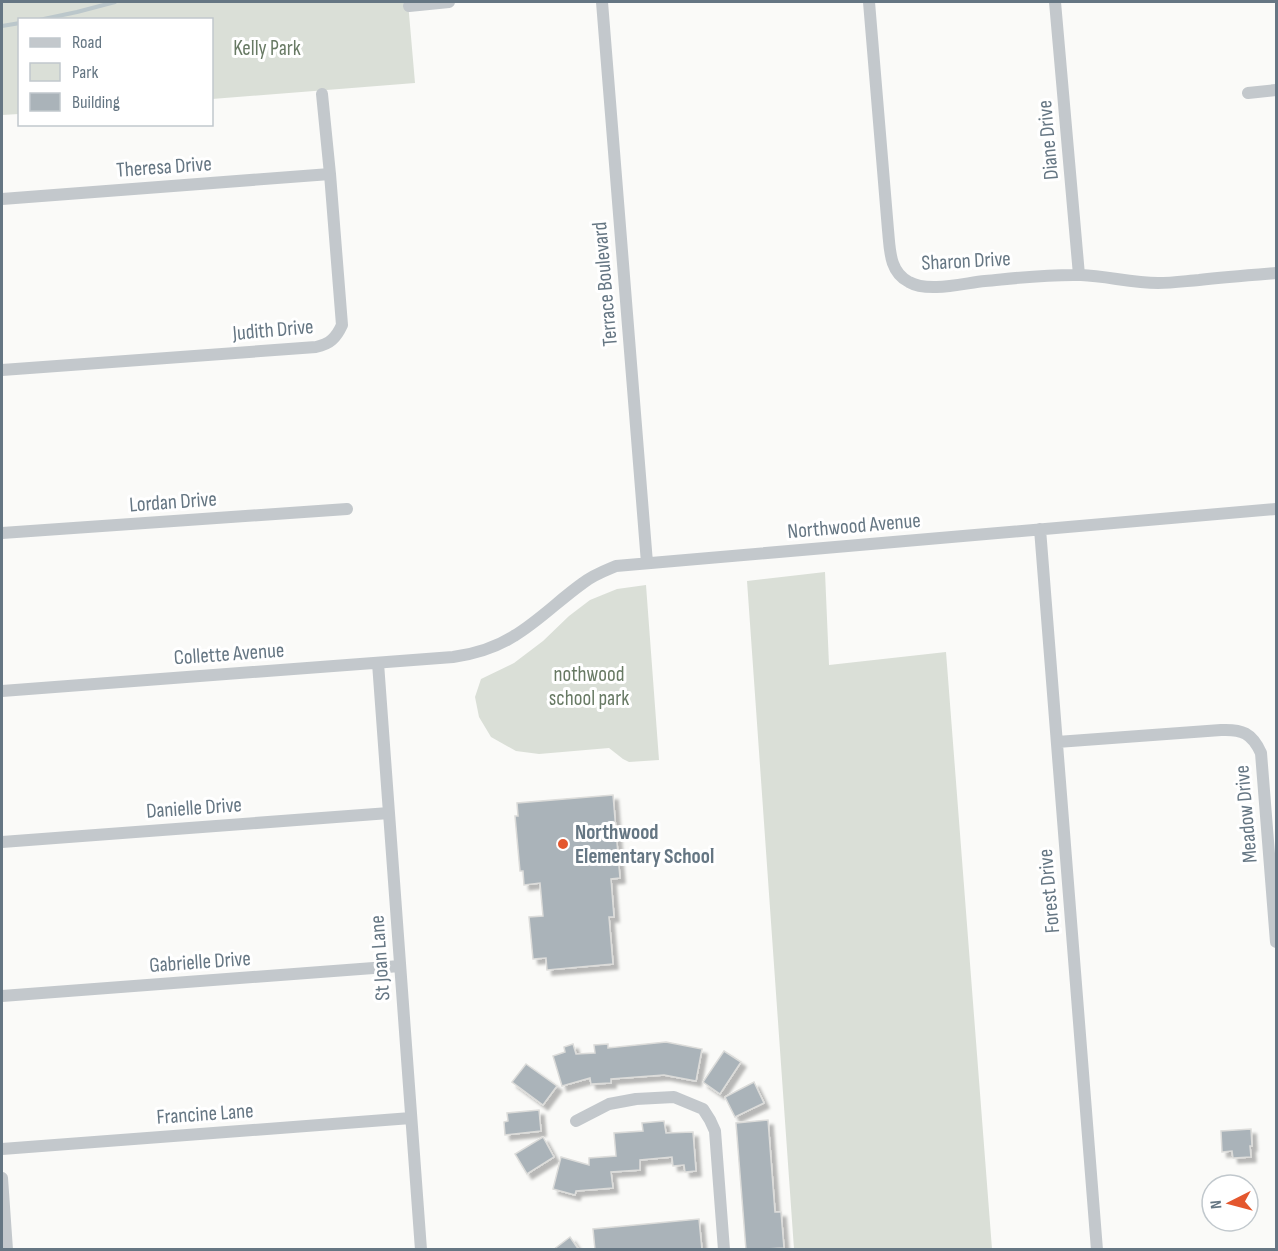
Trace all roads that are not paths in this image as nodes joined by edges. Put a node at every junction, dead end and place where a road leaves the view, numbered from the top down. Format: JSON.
{"nodes":[{"id":1,"x":449,"y":2,"type":"edge"},
{"id":2,"x":602,"y":2,"type":"edge"},
{"id":3,"x":869,"y":2,"type":"edge"},
{"id":4,"x":1055,"y":2,"type":"edge"},
{"id":5,"x":409,"y":6,"type":"dead end"},
{"id":6,"x":1276,"y":90,"type":"edge"},
{"id":7,"x":1248,"y":93,"type":"dead end"},
{"id":8,"x":322,"y":94,"type":"dead end"},
{"id":9,"x":330,"y":174,"type":"junction"},
{"id":10,"x":2,"y":199,"type":"edge"},
{"id":11,"x":1276,"y":273,"type":"edge"},
{"id":12,"x":1079,"y":275,"type":"junction"},
{"id":13,"x":2,"y":369,"type":"edge"},
{"id":14,"x":347,"y":509,"type":"dead end"},
{"id":15,"x":1276,"y":509,"type":"edge"},
{"id":16,"x":1040,"y":530,"type":"junction"},
{"id":17,"x":2,"y":533,"type":"edge"},
{"id":18,"x":647,"y":563,"type":"junction"},
{"id":19,"x":460,"y":656,"type":"joint"},
{"id":20,"x":378,"y":663,"type":"junction"},
{"id":21,"x":2,"y":691,"type":"edge"},
{"id":22,"x":1057,"y":742,"type":"junction"},
{"id":23,"x":389,"y":813,"type":"junction"},
{"id":24,"x":2,"y":842,"type":"edge"},
{"id":25,"x":1276,"y":942,"type":"edge"},
{"id":26,"x":400,"y":966,"type":"junction"},
{"id":27,"x":2,"y":996,"type":"edge"},
{"id":28,"x":411,"y":1118,"type":"junction"},
{"id":29,"x":576,"y":1121,"type":"dead end"},
{"id":30,"x":2,"y":1149,"type":"edge"},
{"id":31,"x":2,"y":1178,"type":"edge"},
{"id":32,"x":7,"y":1250,"type":"edge"},
{"id":33,"x":421,"y":1250,"type":"edge"},
{"id":34,"x":724,"y":1250,"type":"edge"},
{"id":35,"x":1097,"y":1250,"type":"edge"}],
"edges":[{"from":1,"to":5,"type":"street"},
{"from":2,"to":18,"type":"street","name":"Terrace Boulevard"},
{"from":3,"to":12,"type":"street","name":"Sharon Drive"},
{"from":4,"to":12,"type":"street","name":"Diane Drive"},
{"from":6,"to":7,"type":"street"},
{"from":8,"to":9,"type":"street","name":"Judith Drive"},
{"from":9,"to":10,"type":"street","name":"Theresa Drive"},
{"from":9,"to":13,"type":"street","name":"Judith Drive"},
{"from":11,"to":12,"type":"street","name":"Sharon Drive"},
{"from":14,"to":17,"type":"street","name":"Lordan Drive"},
{"from":15,"to":16,"type":"street","name":"Northwood Avenue"},
{"from":16,"to":18,"type":"street","name":"Northwood Avenue"},
{"from":16,"to":22,"type":"street","name":"Forest Drive"},
{"from":18,"to":19,"type":"street","name":"Northwood Avenue"},
{"from":19,"to":20,"type":"street","name":"Collette Avenue"},
{"from":20,"to":21,"type":"street","name":"Collette Avenue"},
{"from":20,"to":23,"type":"street","name":"St Joan Lane"},
{"from":22,"to":25,"type":"street","name":"Meadow Drive"},
{"from":22,"to":35,"type":"street","name":"Forest Drive"},
{"from":23,"to":24,"type":"street","name":"Danielle Drive"},
{"from":23,"to":26,"type":"street","name":"St Joan Lane"},
{"from":26,"to":27,"type":"street","name":"Gabrielle Drive"},
{"from":26,"to":28,"type":"street","name":"St Joan Lane"},
{"from":28,"to":30,"type":"street","name":"Francine Lane"},
{"from":28,"to":33,"type":"street","name":"St Joan Lane"},
{"from":29,"to":34,"type":"street"},
{"from":31,"to":32,"type":"street"}]}
